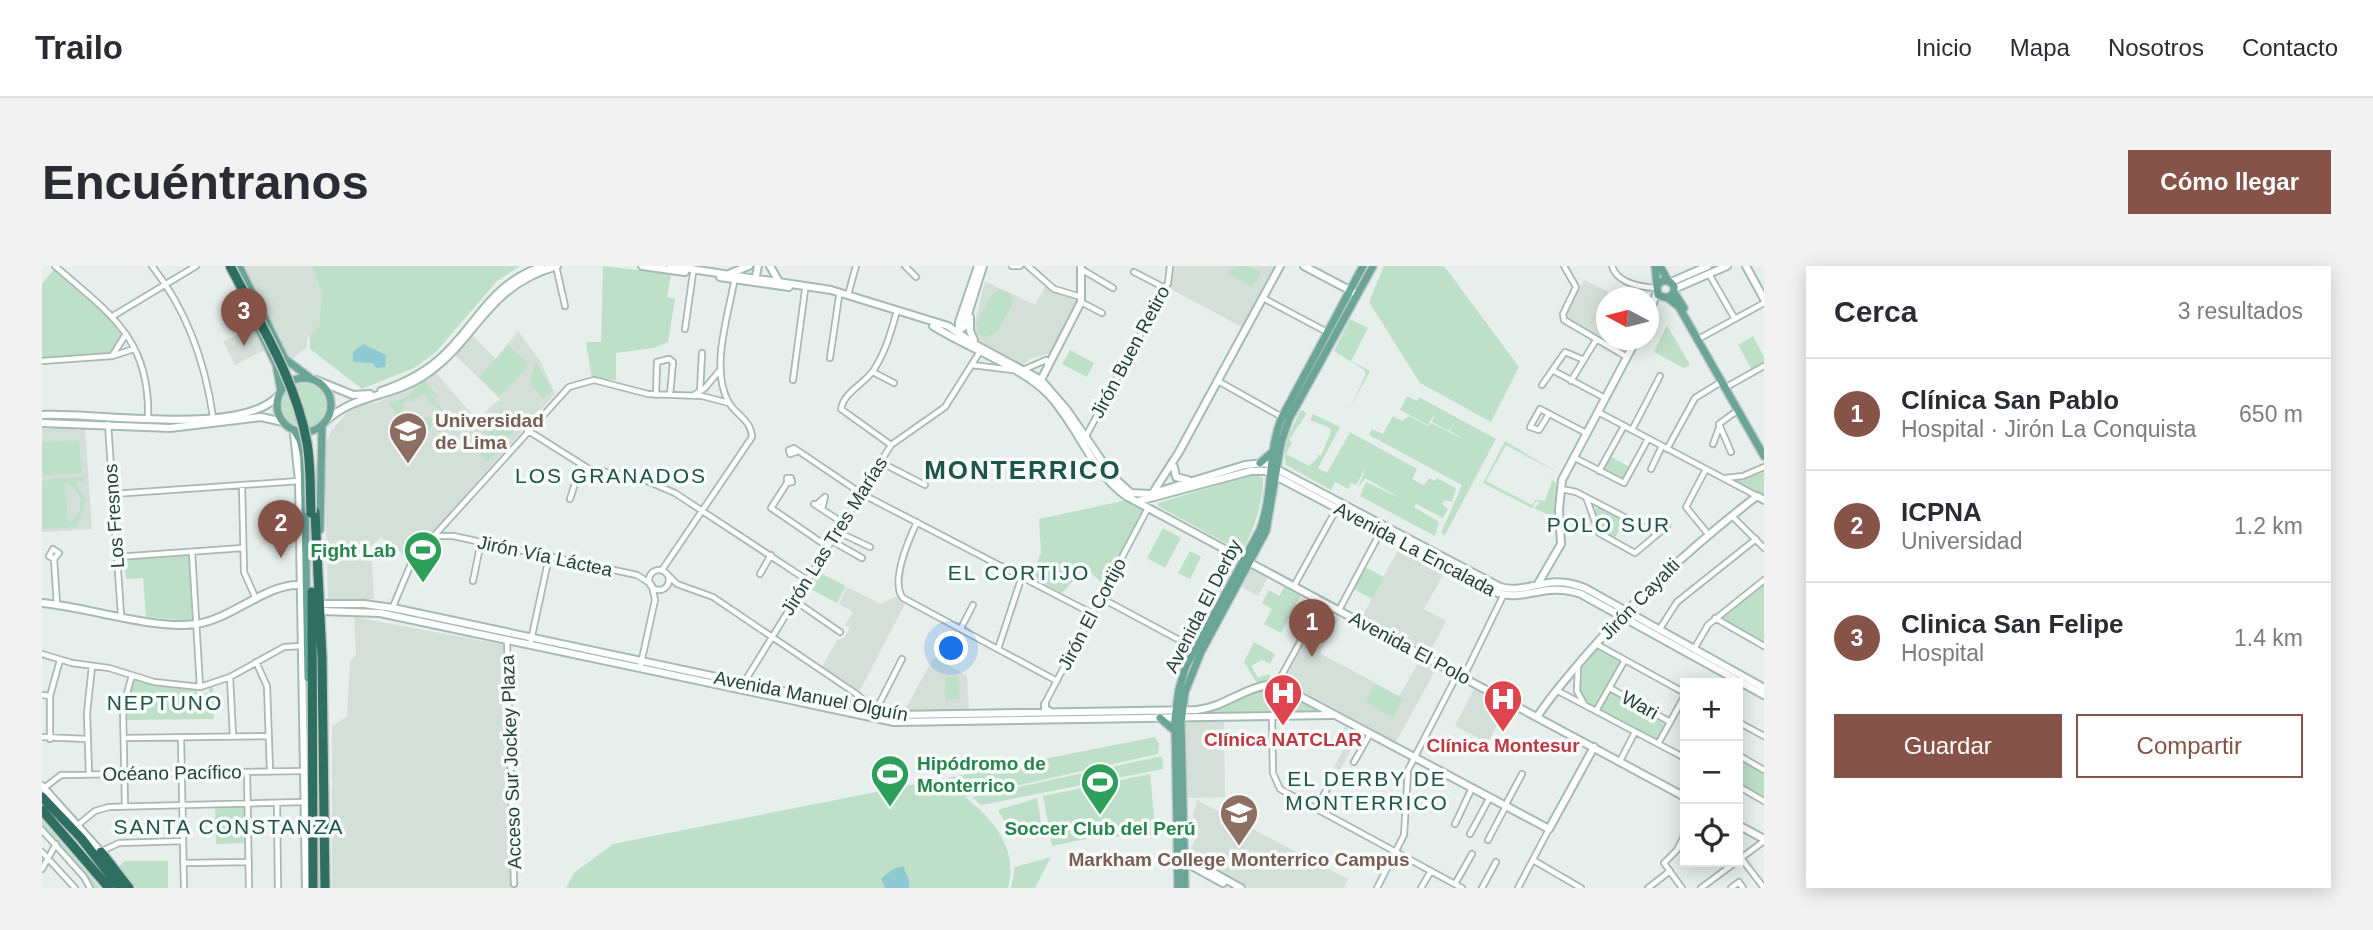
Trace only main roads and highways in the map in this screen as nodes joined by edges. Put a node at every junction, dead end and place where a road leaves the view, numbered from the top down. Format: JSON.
{"nodes":[{"id":1,"x":233,"y":266,"type":"edge"},
{"id":2,"x":1363,"y":266,"type":"edge"},
{"id":3,"x":1373,"y":266,"type":"edge"},
{"id":4,"x":1657,"y":266,"type":"edge"},
{"id":5,"x":1657,"y":287,"type":"edge"},
{"id":6,"x":1659,"y":289,"type":"edge"},
{"id":7,"x":1659,"y":289,"type":"edge"},
{"id":8,"x":1670,"y":290,"type":"junction"},
{"id":9,"x":1354,"y":293,"type":"junction"},
{"id":10,"x":266,"y":322,"type":"junction"},
{"id":11,"x":257,"y":326,"type":"junction"},
{"id":12,"x":1321,"y":353,"type":"junction"},
{"id":13,"x":312,"y":379,"type":"junction"},
{"id":14,"x":1726,"y":383,"type":"junction"},
{"id":15,"x":280,"y":394,"type":"junction"},
{"id":16,"x":324,"y":423,"type":"junction"},
{"id":17,"x":293,"y":430,"type":"junction"},
{"id":18,"x":1273,"y":449,"type":"junction"},
{"id":19,"x":1764,"y":449,"type":"edge"},
{"id":20,"x":1764,"y":456,"type":"edge"},
{"id":21,"x":1260,"y":463,"type":"road end"},
{"id":22,"x":1273,"y":471,"type":"junction"},
{"id":23,"x":313,"y":512,"type":"junction"},
{"id":24,"x":322,"y":657,"type":"junction"},
{"id":25,"x":302,"y":662,"type":"road end"},
{"id":26,"x":308,"y":682,"type":"junction"},
{"id":27,"x":311,"y":714,"type":"junction"},
{"id":28,"x":1182,"y":714,"type":"junction"},
{"id":29,"x":1160,"y":718,"type":"road end"},
{"id":30,"x":1175,"y":731,"type":"junction"},
{"id":31,"x":1179,"y":761,"type":"junction"},
{"id":32,"x":43,"y":790,"type":"edge"},
{"id":33,"x":42,"y":810,"type":"edge"},
{"id":34,"x":305,"y":828,"type":"road end"},
{"id":35,"x":312,"y":838,"type":"junction"},
{"id":36,"x":101,"y":852,"type":"road end"},
{"id":37,"x":109,"y":888,"type":"edge"},
{"id":38,"x":120,"y":888,"type":"edge"},
{"id":39,"x":129,"y":888,"type":"edge"},
{"id":40,"x":313,"y":888,"type":"edge"},
{"id":41,"x":325,"y":888,"type":"edge"},
{"id":42,"x":1178,"y":888,"type":"edge"},
{"id":43,"x":1185,"y":888,"type":"edge"}],
"edges":[{"from":1,"to":10,"type":"main road"},
{"from":1,"to":11,"type":"main road"},
{"from":1,"to":23,"type":"highway","bridge":true},
{"from":2,"to":9,"type":"main road"},
{"from":3,"to":9,"type":"main road"},
{"from":4,"to":5,"type":"main road"},
{"from":4,"to":8,"type":"main road"},
{"from":6,"to":8,"type":"main road"},
{"from":7,"to":8,"type":"main road"},
{"from":8,"to":14,"type":"main road"},
{"from":8,"to":14,"type":"main road"},
{"from":9,"to":12,"type":"main road"},
{"from":9,"to":12,"type":"main road"},
{"from":10,"to":11,"type":"main road"},
{"from":10,"to":13,"type":"main road"},
{"from":11,"to":15,"type":"main road"},
{"from":12,"to":18,"type":"main road"},
{"from":12,"to":22,"type":"main road"},
{"from":13,"to":15,"type":"main road"},
{"from":13,"to":16,"type":"main road"},
{"from":14,"to":19,"type":"main road"},
{"from":14,"to":20,"type":"main road"},
{"from":15,"to":17,"type":"main road"},
{"from":16,"to":17,"type":"main road"},
{"from":16,"to":24,"type":"main road"},
{"from":17,"to":26,"type":"main road"},
{"from":18,"to":21,"type":"main road"},
{"from":18,"to":22,"type":"main road"},
{"from":22,"to":28,"type":"main road","name":"Avenida El Derby"},
{"from":23,"to":24,"type":"highway"},
{"from":23,"to":27,"type":"highway"},
{"from":24,"to":41,"type":"highway"},
{"from":25,"to":26,"type":"main road"},
{"from":26,"to":27,"type":"main road"},
{"from":27,"to":35,"type":"highway"},
{"from":28,"to":30,"type":"main road","name":"Avenida El Derby"},
{"from":28,"to":31,"type":"main road","name":"Avenida El Derby"},
{"from":29,"to":30,"type":"main road"},
{"from":30,"to":31,"type":"main road","name":"Avenida El Derby"},
{"from":31,"to":42,"type":"main road","name":"Avenida El Derby"},
{"from":31,"to":43,"type":"main road","name":"Avenida El Derby"},
{"from":32,"to":38,"type":"highway"},
{"from":33,"to":37,"type":"highway"},
{"from":34,"to":35,"type":"highway"},
{"from":35,"to":40,"type":"highway"},
{"from":36,"to":39,"type":"highway"}]}
